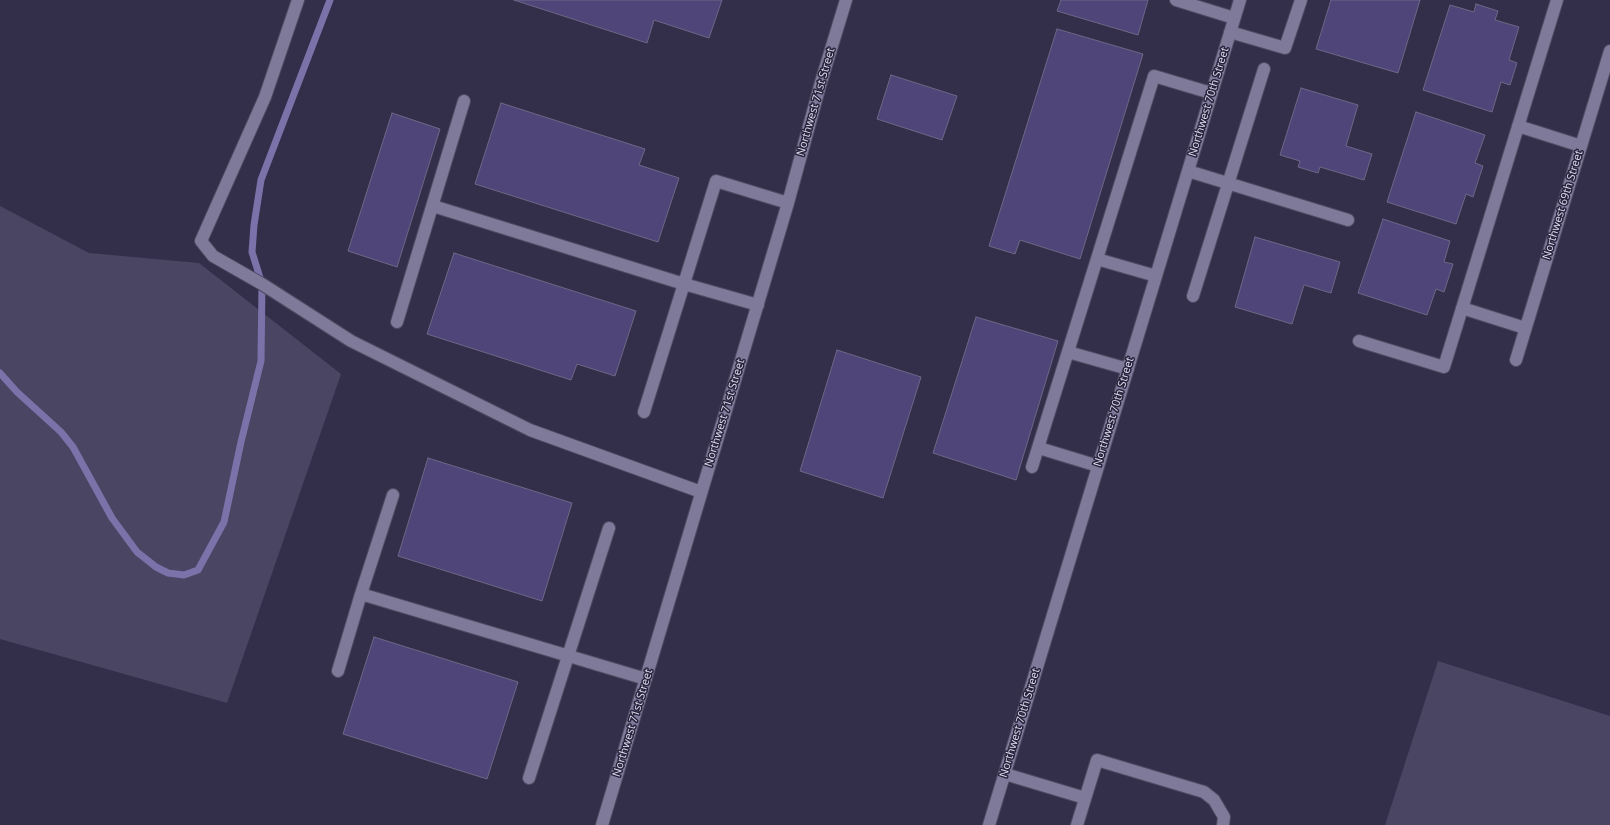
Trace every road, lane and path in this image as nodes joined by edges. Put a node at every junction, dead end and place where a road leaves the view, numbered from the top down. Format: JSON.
{"nodes":[{"id":1,"x":298,"y":0,"type":"edge"},
{"id":2,"x":846,"y":0,"type":"edge"},
{"id":3,"x":1176,"y":0,"type":"edge"},
{"id":4,"x":1240,"y":0,"type":"edge"},
{"id":5,"x":1301,"y":0,"type":"edge"},
{"id":6,"x":1557,"y":0,"type":"edge"},
{"id":7,"x":1234,"y":18,"type":"junction"},
{"id":8,"x":1230,"y":32,"type":"junction"},
{"id":9,"x":1610,"y":51,"type":"edge"},
{"id":10,"x":1264,"y":69,"type":"dead end"},
{"id":11,"x":1211,"y":93,"type":"junction"},
{"id":12,"x":464,"y":101,"type":"dead end"},
{"id":13,"x":1518,"y":126,"type":"junction"},
{"id":14,"x":1581,"y":146,"type":"junction"},
{"id":15,"x":1188,"y":171,"type":"junction"},
{"id":16,"x":1228,"y":183,"type":"junction"},
{"id":17,"x":788,"y":203,"type":"junction"},
{"id":18,"x":433,"y":206,"type":"junction"},
{"id":19,"x":1348,"y":220,"type":"dead end"},
{"id":20,"x":1097,"y":259,"type":"junction"},
{"id":21,"x":1156,"y":276,"type":"junction"},
{"id":22,"x":684,"y":284,"type":"junction"},
{"id":23,"x":1193,"y":296,"type":"dead end"},
{"id":24,"x":758,"y":304,"type":"junction"},
{"id":25,"x":1462,"y":308,"type":"junction"},
{"id":26,"x":397,"y":322,"type":"dead end"},
{"id":27,"x":1525,"y":328,"type":"junction"},
{"id":28,"x":1359,"y":341,"type":"dead end"},
{"id":29,"x":1068,"y":352,"type":"junction"},
{"id":30,"x":1516,"y":360,"type":"dead end"},
{"id":31,"x":1128,"y":369,"type":"junction"},
{"id":32,"x":644,"y":412,"type":"dead end"},
{"id":33,"x":1039,"y":448,"type":"junction"},
{"id":34,"x":1098,"y":466,"type":"junction"},
{"id":35,"x":1032,"y":467,"type":"dead end"},
{"id":36,"x":701,"y":492,"type":"junction"},
{"id":37,"x":393,"y":495,"type":"dead end"},
{"id":38,"x":609,"y":528,"type":"dead end"},
{"id":39,"x":361,"y":594,"type":"junction"},
{"id":40,"x":568,"y":656,"type":"junction"},
{"id":41,"x":338,"y":671,"type":"dead end"},
{"id":42,"x":646,"y":679,"type":"junction"},
{"id":43,"x":1005,"y":774,"type":"junction"},
{"id":44,"x":528,"y":778,"type":"dead end"},
{"id":45,"x":1085,"y":798,"type":"junction"},
{"id":46,"x":602,"y":825,"type":"edge"},
{"id":47,"x":989,"y":825,"type":"edge"},
{"id":48,"x":1077,"y":825,"type":"edge"},
{"id":49,"x":1223,"y":825,"type":"edge"}],
"edges":[{"from":1,"to":36,"type":"street"},
{"from":2,"to":17,"type":"street","name":"Northwest 71st Street"},
{"from":3,"to":7,"type":"street"},
{"from":4,"to":7,"type":"street","name":"Northwest 70th Street"},
{"from":5,"to":8,"type":"street"},
{"from":6,"to":13,"type":"street"},
{"from":7,"to":8,"type":"street","name":"Northwest 70th Street"},
{"from":8,"to":11,"type":"street","name":"Northwest 70th Street"},
{"from":9,"to":14,"type":"street","name":"Northwest 69th Street"},
{"from":10,"to":16,"type":"street"},
{"from":11,"to":15,"type":"street","name":"Northwest 70th Street"},
{"from":11,"to":20,"type":"street"},
{"from":12,"to":18,"type":"street"},
{"from":13,"to":14,"type":"street"},
{"from":13,"to":25,"type":"street"},
{"from":14,"to":27,"type":"street","name":"Northwest 69th Street"},
{"from":15,"to":16,"type":"street"},
{"from":15,"to":21,"type":"street","name":"Northwest 70th Street"},
{"from":16,"to":19,"type":"street"},
{"from":16,"to":23,"type":"street"},
{"from":17,"to":22,"type":"street"},
{"from":17,"to":24,"type":"street","name":"Northwest 71st Street"},
{"from":18,"to":22,"type":"street"},
{"from":18,"to":26,"type":"street"},
{"from":20,"to":21,"type":"street"},
{"from":20,"to":29,"type":"street"},
{"from":21,"to":31,"type":"street","name":"Northwest 70th Street"},
{"from":22,"to":24,"type":"street"},
{"from":22,"to":32,"type":"street"},
{"from":24,"to":36,"type":"street","name":"Northwest 71st Street"},
{"from":25,"to":27,"type":"street"},
{"from":25,"to":28,"type":"street"},
{"from":27,"to":30,"type":"street","name":"Northwest 69th Street"},
{"from":29,"to":31,"type":"street"},
{"from":29,"to":33,"type":"street"},
{"from":31,"to":34,"type":"street","name":"Northwest 70th Street"},
{"from":33,"to":34,"type":"street"},
{"from":33,"to":35,"type":"street"},
{"from":34,"to":43,"type":"street","name":"Northwest 70th Street"},
{"from":36,"to":42,"type":"street","name":"Northwest 71st Street"},
{"from":37,"to":39,"type":"street"},
{"from":38,"to":40,"type":"street"},
{"from":39,"to":40,"type":"street"},
{"from":39,"to":41,"type":"street"},
{"from":40,"to":42,"type":"street"},
{"from":40,"to":44,"type":"street"},
{"from":42,"to":46,"type":"street","name":"Northwest 71st Street"},
{"from":43,"to":45,"type":"street"},
{"from":43,"to":47,"type":"street","name":"Northwest 70th Street"},
{"from":45,"to":48,"type":"street"},
{"from":45,"to":49,"type":"street"}]}
